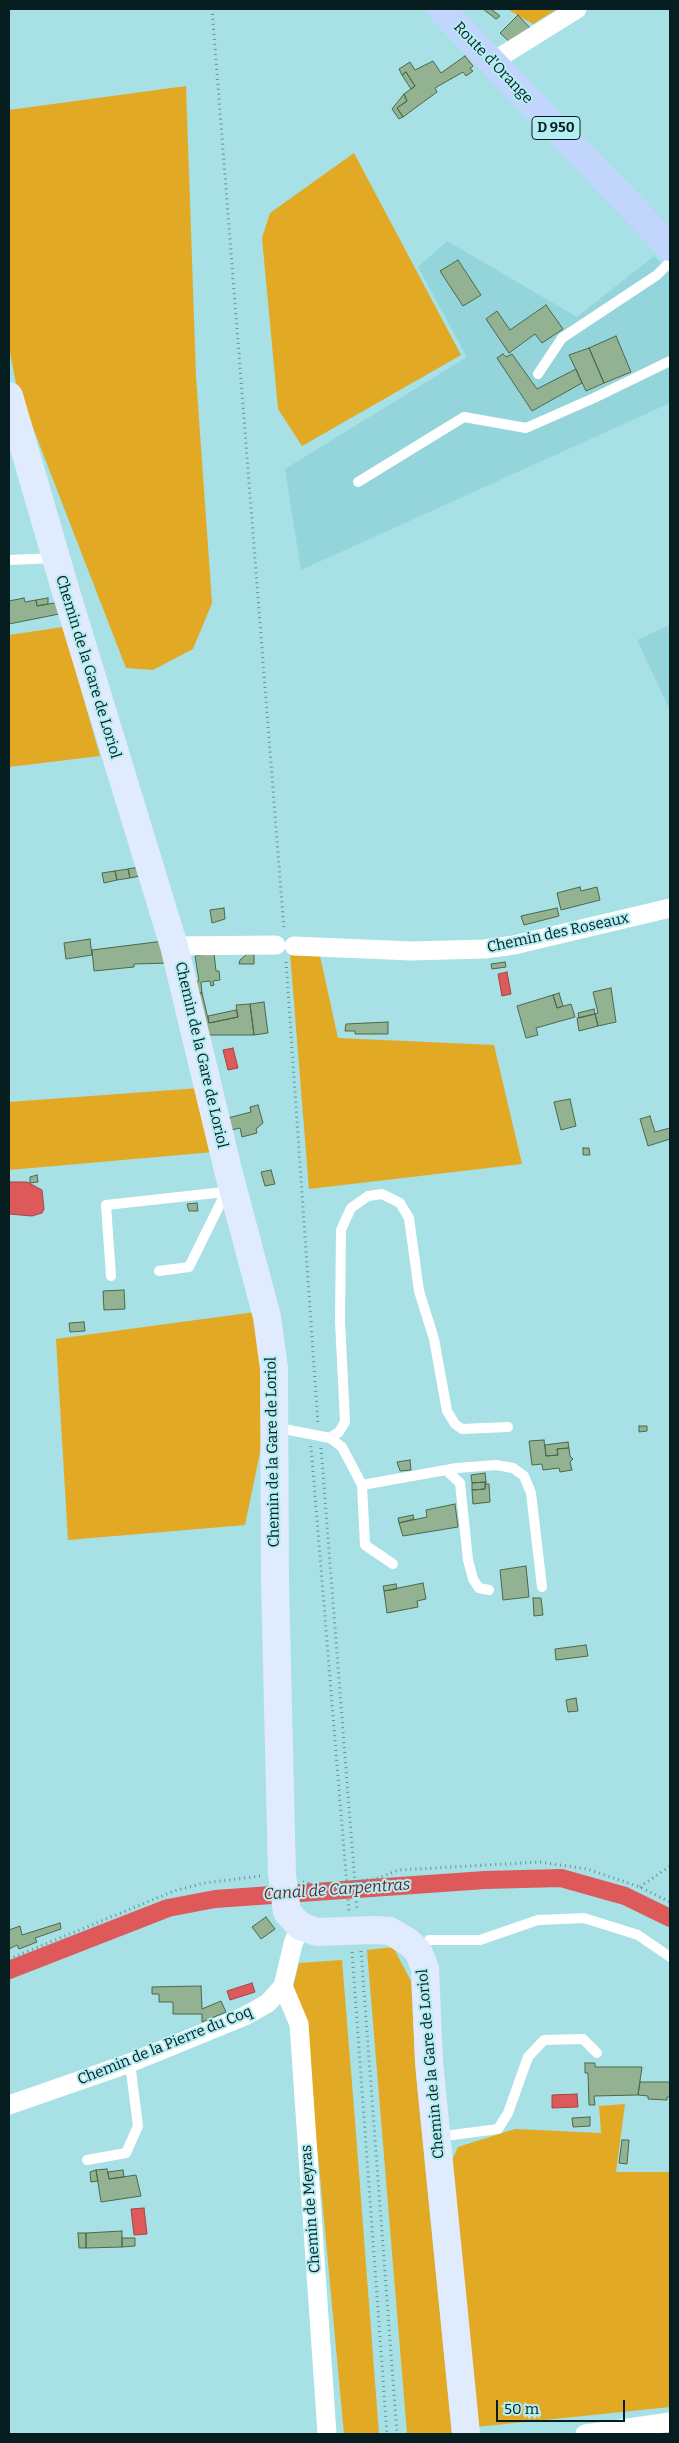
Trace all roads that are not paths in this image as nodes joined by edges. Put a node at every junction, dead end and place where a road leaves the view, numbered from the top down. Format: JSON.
{"nodes":[{"id":1,"x":441,"y":9,"type":"edge"},
{"id":2,"x":577,"y":9,"type":"edge"},
{"id":3,"x":492,"y":62,"type":"junction"},
{"id":4,"x":670,"y":247,"type":"edge"},
{"id":5,"x":670,"y":262,"type":"edge"},
{"id":6,"x":670,"y":361,"type":"edge"},
{"id":7,"x":538,"y":374,"type":"dead end"},
{"id":8,"x":9,"y":396,"type":"edge"},
{"id":9,"x":358,"y":482,"type":"dead end"},
{"id":10,"x":56,"y":558,"type":"junction"},
{"id":11,"x":9,"y":560,"type":"edge"},
{"id":12,"x":670,"y":908,"type":"edge"},
{"id":13,"x":174,"y":946,"type":"junction"},
{"id":14,"x":230,"y":1192,"type":"junction"},
{"id":15,"x":159,"y":1271,"type":"dead end"},
{"id":16,"x":112,"y":1276,"type":"dead end"},
{"id":17,"x":273,"y":1427,"type":"junction"},
{"id":18,"x":508,"y":1427,"type":"dead end"},
{"id":19,"x":324,"y":1437,"type":"junction"},
{"id":20,"x":446,"y":1470,"type":"junction"},
{"id":21,"x":362,"y":1485,"type":"junction"},
{"id":22,"x":393,"y":1564,"type":"dead end"},
{"id":23,"x":542,"y":1587,"type":"dead end"},
{"id":24,"x":489,"y":1590,"type":"dead end"},
{"id":25,"x":300,"y":1926,"type":"junction"},
{"id":26,"x":418,"y":1952,"type":"junction"},
{"id":27,"x":670,"y":1957,"type":"edge"},
{"id":28,"x":283,"y":1986,"type":"junction"},
{"id":29,"x":597,"y":2052,"type":"dead end"},
{"id":30,"x":130,"y":2063,"type":"junction"},
{"id":31,"x":9,"y":2105,"type":"edge"},
{"id":32,"x":437,"y":2137,"type":"junction"},
{"id":33,"x":87,"y":2160,"type":"dead end"},
{"id":34,"x":670,"y":2422,"type":"edge"},
{"id":35,"x":327,"y":2434,"type":"edge"},
{"id":36,"x":466,"y":2434,"type":"edge"},
{"id":37,"x":585,"y":2434,"type":"edge"}],
"edges":[{"from":1,"to":3,"type":"main road","name":"Route d'Orange","number":"D 950"},
{"from":2,"to":3,"type":"street"},
{"from":3,"to":4,"type":"main road","name":"Route d'Orange","number":"D 950"},
{"from":5,"to":7,"type":"lane"},
{"from":6,"to":9,"type":"lane"},
{"from":8,"to":10,"type":"street","name":"Chemin de la Gare de Loriol"},
{"from":10,"to":11,"type":"lane"},
{"from":10,"to":13,"type":"street","name":"Chemin de la Gare de Loriol"},
{"from":12,"to":13,"type":"street","name":"Chemin des Roseaux"},
{"from":13,"to":14,"type":"street","name":"Chemin de la Gare de Loriol"},
{"from":14,"to":15,"type":"lane"},
{"from":14,"to":16,"type":"lane"},
{"from":14,"to":17,"type":"street","name":"Chemin de la Gare de Loriol"},
{"from":17,"to":19,"type":"lane"},
{"from":17,"to":25,"type":"street","name":"Chemin de la Gare de Loriol"},
{"from":18,"to":19,"type":"lane"},
{"from":19,"to":21,"type":"lane"},
{"from":20,"to":21,"type":"lane"},
{"from":20,"to":23,"type":"lane"},
{"from":20,"to":24,"type":"lane"},
{"from":21,"to":22,"type":"lane"},
{"from":25,"to":26,"type":"street","name":"Chemin de la Gare de Loriol"},
{"from":25,"to":28,"type":"street","name":"Chemin de la Pierre du Coq"},
{"from":26,"to":27,"type":"lane"},
{"from":26,"to":32,"type":"street","name":"Chemin de la Gare de Loriol"},
{"from":28,"to":30,"type":"street","name":"Chemin de la Pierre du Coq"},
{"from":28,"to":35,"type":"street","name":"Chemin de Meyras"},
{"from":29,"to":32,"type":"lane"},
{"from":30,"to":31,"type":"street","name":"Chemin de la Pierre du Coq"},
{"from":30,"to":33,"type":"lane"},
{"from":32,"to":36,"type":"street","name":"Chemin de la Gare de Loriol"},
{"from":34,"to":37,"type":"street"}]}
